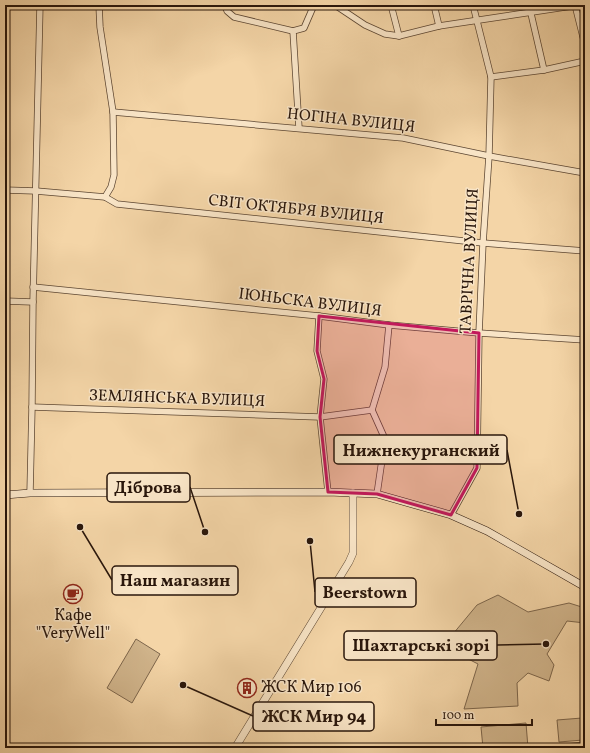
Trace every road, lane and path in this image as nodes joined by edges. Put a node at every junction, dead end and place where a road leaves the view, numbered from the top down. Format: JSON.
{"nodes":[{"id":1,"x":40,"y":5,"type":"edge"},
{"id":2,"x":99,"y":5,"type":"edge"},
{"id":3,"x":225,"y":5,"type":"edge"},
{"id":4,"x":314,"y":5,"type":"edge"},
{"id":5,"x":335,"y":5,"type":"edge"},
{"id":6,"x":391,"y":5,"type":"edge"},
{"id":7,"x":434,"y":5,"type":"edge"},
{"id":8,"x":473,"y":5,"type":"edge"},
{"id":9,"x":529,"y":5,"type":"edge"},
{"id":10,"x":576,"y":5,"type":"edge"},
{"id":11,"x":531,"y":12,"type":"junction"},
{"id":12,"x":476,"y":20,"type":"junction"},
{"id":13,"x":438,"y":26,"type":"junction"},
{"id":14,"x":293,"y":31,"type":"junction"},
{"id":15,"x":399,"y":36,"type":"junction"},
{"id":16,"x":585,"y":45,"type":"edge"},
{"id":17,"x":585,"y":61,"type":"edge"},
{"id":18,"x":544,"y":70,"type":"junction"},
{"id":19,"x":491,"y":77,"type":"junction"},
{"id":20,"x":112,"y":112,"type":"junction"},
{"id":21,"x":300,"y":128,"type":"junction"},
{"id":22,"x":489,"y":156,"type":"junction"},
{"id":23,"x":585,"y":173,"type":"edge"},
{"id":24,"x":5,"y":190,"type":"edge"},
{"id":25,"x":36,"y":191,"type":"junction"},
{"id":26,"x":105,"y":197,"type":"junction"},
{"id":27,"x":483,"y":243,"type":"junction"},
{"id":28,"x":585,"y":251,"type":"edge"},
{"id":29,"x":33,"y":287,"type":"junction"},
{"id":30,"x":5,"y":301,"type":"edge"},
{"id":31,"x":32,"y":302,"type":"junction"},
{"id":32,"x":320,"y":316,"type":"junction"},
{"id":33,"x":389,"y":325,"type":"junction"},
{"id":34,"x":479,"y":333,"type":"junction"},
{"id":35,"x":585,"y":340,"type":"edge"},
{"id":36,"x":32,"y":407,"type":"junction"},
{"id":37,"x":372,"y":410,"type":"junction"},
{"id":38,"x":320,"y":417,"type":"junction"},
{"id":39,"x":328,"y":492,"type":"junction"},
{"id":40,"x":30,"y":494,"type":"junction"},
{"id":41,"x":353,"y":494,"type":"junction"},
{"id":42,"x":376,"y":494,"type":"junction"},
{"id":43,"x":5,"y":495,"type":"edge"},
{"id":44,"x":451,"y":515,"type":"junction"},
{"id":45,"x":585,"y":587,"type":"edge"},
{"id":46,"x":235,"y":748,"type":"edge"}],
"edges":[{"from":1,"to":25,"type":"street"},
{"from":2,"to":20,"type":"street"},
{"from":3,"to":14,"type":"street"},
{"from":4,"to":14,"type":"street"},
{"from":5,"to":15,"type":"street"},
{"from":6,"to":15,"type":"street"},
{"from":7,"to":13,"type":"street"},
{"from":8,"to":12,"type":"street","name":"ТАВРІЧНА ВУЛИЦЯ"},
{"from":9,"to":11,"type":"street"},
{"from":10,"to":11,"type":"street"},
{"from":10,"to":16,"type":"street"},
{"from":11,"to":12,"type":"street"},
{"from":11,"to":18,"type":"street"},
{"from":12,"to":13,"type":"street"},
{"from":12,"to":19,"type":"street","name":"ТАВРІЧНА ВУЛИЦЯ"},
{"from":13,"to":15,"type":"street"},
{"from":14,"to":21,"type":"street"},
{"from":17,"to":18,"type":"street"},
{"from":18,"to":19,"type":"street"},
{"from":19,"to":22,"type":"street","name":"ТАВРІЧНА ВУЛИЦЯ"},
{"from":20,"to":21,"type":"street","name":"НОГІНА ВУЛИЦЯ"},
{"from":20,"to":26,"type":"street"},
{"from":21,"to":22,"type":"street","name":"НОГІНА ВУЛИЦЯ"},
{"from":22,"to":23,"type":"street","name":"НОГІНА ВУЛИЦЯ"},
{"from":22,"to":27,"type":"street","name":"ТАВРІЧНА ВУЛИЦЯ"},
{"from":24,"to":25,"type":"street","name":"СВІТ ОКТЯБРЯ ВУЛИЦЯ"},
{"from":25,"to":26,"type":"street","name":"СВІТ ОКТЯБРЯ ВУЛИЦЯ"},
{"from":25,"to":29,"type":"street"},
{"from":26,"to":27,"type":"street","name":"СВІТ ОКТЯБРЯ ВУЛИЦЯ"},
{"from":27,"to":28,"type":"street","name":"СВІТ ОКТЯБРЯ ВУЛИЦЯ"},
{"from":27,"to":34,"type":"street","name":"ТАВРІЧНА ВУЛИЦЯ"},
{"from":29,"to":31,"type":"street"},
{"from":29,"to":32,"type":"street","name":"IЮНЬСКА ВУЛИЦЯ"},
{"from":30,"to":31,"type":"street"},
{"from":31,"to":36,"type":"street"},
{"from":32,"to":33,"type":"street","name":"IЮНЬСКА ВУЛИЦЯ"},
{"from":32,"to":38,"type":"street"},
{"from":33,"to":34,"type":"street","name":"IЮНЬСКА ВУЛИЦЯ"},
{"from":33,"to":37,"type":"street"},
{"from":34,"to":35,"type":"street","name":"IЮНЬСКА ВУЛИЦЯ"},
{"from":34,"to":44,"type":"street","name":"ТАВРІЧНА ВУЛИЦЯ"},
{"from":36,"to":38,"type":"street","name":"ЗЕМЛЯНСЬКА ВУЛИЦЯ"},
{"from":36,"to":40,"type":"street"},
{"from":37,"to":38,"type":"street","name":"ЗЕМЛЯНСЬКА ВУЛИЦЯ"},
{"from":37,"to":42,"type":"street"},
{"from":38,"to":39,"type":"street"},
{"from":39,"to":40,"type":"main road"},
{"from":39,"to":41,"type":"main road"},
{"from":40,"to":43,"type":"main road"},
{"from":41,"to":42,"type":"main road"},
{"from":41,"to":46,"type":"main road"},
{"from":42,"to":44,"type":"main road"},
{"from":44,"to":45,"type":"main road"}]}
